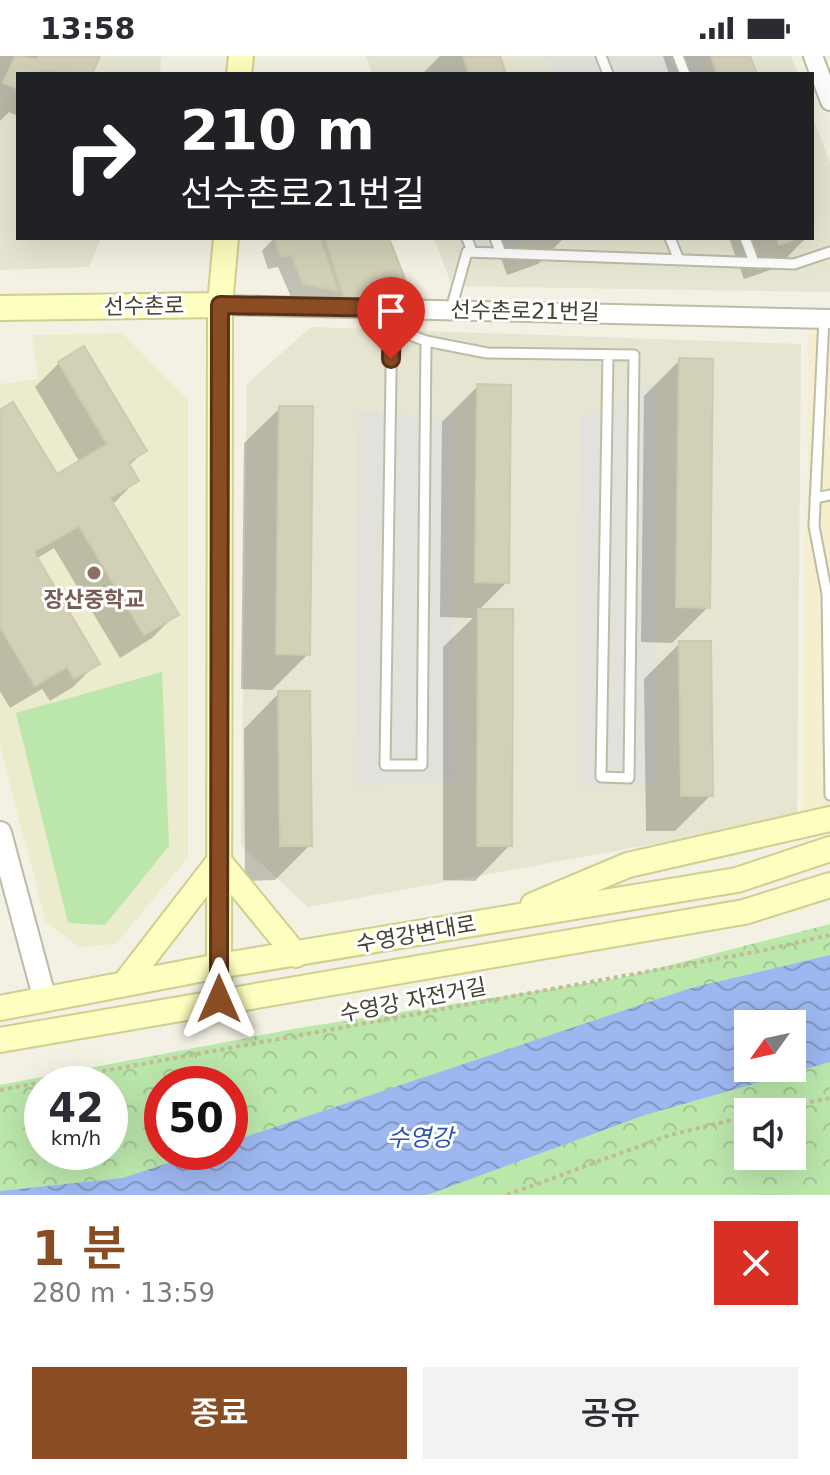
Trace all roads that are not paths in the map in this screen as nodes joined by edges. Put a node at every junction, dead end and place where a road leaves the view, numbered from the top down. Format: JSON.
{"nodes":[{"id":1,"x":813,"y":56,"type":"edge"},
{"id":2,"x":830,"y":101,"type":"edge"},
{"id":3,"x":226,"y":240,"type":"edge"},
{"id":4,"x":468,"y":240,"type":"edge"},
{"id":5,"x":496,"y":240,"type":"edge"},
{"id":6,"x":671,"y":240,"type":"edge"},
{"id":7,"x":746,"y":240,"type":"edge"},
{"id":8,"x":472,"y":252,"type":"junction"},
{"id":9,"x":830,"y":252,"type":"edge"},
{"id":10,"x":501,"y":253,"type":"junction"},
{"id":11,"x":679,"y":260,"type":"junction"},
{"id":12,"x":754,"y":262,"type":"junction"},
{"id":13,"x":220,"y":305,"type":"junction"},
{"id":14,"x":0,"y":308,"type":"edge"},
{"id":15,"x":392,"y":308,"type":"junction"},
{"id":16,"x":451,"y":309,"type":"junction"},
{"id":17,"x":827,"y":318,"type":"edge"},
{"id":18,"x":392,"y":328,"type":"junction"},
{"id":19,"x":426,"y":341,"type":"junction"},
{"id":20,"x":608,"y":355,"type":"junction"},
{"id":21,"x":830,"y":495,"type":"edge"},
{"id":22,"x":815,"y":498,"type":"junction"},
{"id":23,"x":829,"y":599,"type":"edge"},
{"id":24,"x":829,"y":766,"type":"edge"},
{"id":25,"x":830,"y":795,"type":"edge"},
{"id":26,"x":830,"y":819,"type":"edge"},
{"id":27,"x":0,"y":833,"type":"edge"},
{"id":28,"x":830,"y":849,"type":"edge"},
{"id":29,"x":219,"y":861,"type":"junction"},
{"id":30,"x":830,"y":885,"type":"edge"},
{"id":31,"x":496,"y":920,"type":"junction"},
{"id":32,"x":296,"y":955,"type":"junction"},
{"id":33,"x":219,"y":966,"type":"junction"},
{"id":34,"x":124,"y":984,"type":"junction"},
{"id":35,"x":219,"y":999,"type":"junction"},
{"id":36,"x":45,"y":1000,"type":"junction"},
{"id":37,"x":0,"y":1008,"type":"edge"},
{"id":38,"x":0,"y":1040,"type":"edge"}],
"edges":[{"from":1,"to":2,"type":"street"},
{"from":3,"to":13,"type":"main road"},
{"from":4,"to":8,"type":"lane"},
{"from":5,"to":10,"type":"lane"},
{"from":6,"to":11,"type":"lane"},
{"from":7,"to":12,"type":"lane"},
{"from":8,"to":10,"type":"lane"},
{"from":8,"to":16,"type":"lane"},
{"from":9,"to":12,"type":"lane"},
{"from":10,"to":11,"type":"lane"},
{"from":11,"to":12,"type":"lane"},
{"from":13,"to":14,"type":"main road","name":"선수촌로"},
{"from":13,"to":15,"type":"street","name":"선수촌로21번길"},
{"from":13,"to":29,"type":"main road"},
{"from":15,"to":16,"type":"street","name":"선수촌로21번길"},
{"from":15,"to":18,"type":"lane"},
{"from":16,"to":17,"type":"street","name":"선수촌로21번길"},
{"from":17,"to":22,"type":"lane"},
{"from":18,"to":19,"type":"lane"},
{"from":18,"to":19,"type":"lane"},
{"from":19,"to":20,"type":"lane"},
{"from":20,"to":20,"type":"lane"},
{"from":21,"to":22,"type":"lane"},
{"from":22,"to":23,"type":"lane"},
{"from":23,"to":24,"type":"lane"},
{"from":24,"to":25,"type":"lane"},
{"from":26,"to":31,"type":"main road"},
{"from":27,"to":36,"type":"street"},
{"from":28,"to":31,"type":"main road","name":"수영강변대로"},
{"from":29,"to":32,"type":"main road"},
{"from":29,"to":33,"type":"main road"},
{"from":29,"to":34,"type":"main road"},
{"from":30,"to":35,"type":"main road","name":"수영강변대로"},
{"from":31,"to":32,"type":"main road","name":"수영강변대로"},
{"from":32,"to":33,"type":"main road","name":"수영강변대로"},
{"from":33,"to":34,"type":"main road","name":"수영강변대로"},
{"from":33,"to":35,"type":"main road"},
{"from":34,"to":36,"type":"main road","name":"수영강변대로"},
{"from":35,"to":38,"type":"main road","name":"수영강변대로"},
{"from":36,"to":37,"type":"main road","name":"수영강변대로"}]}
